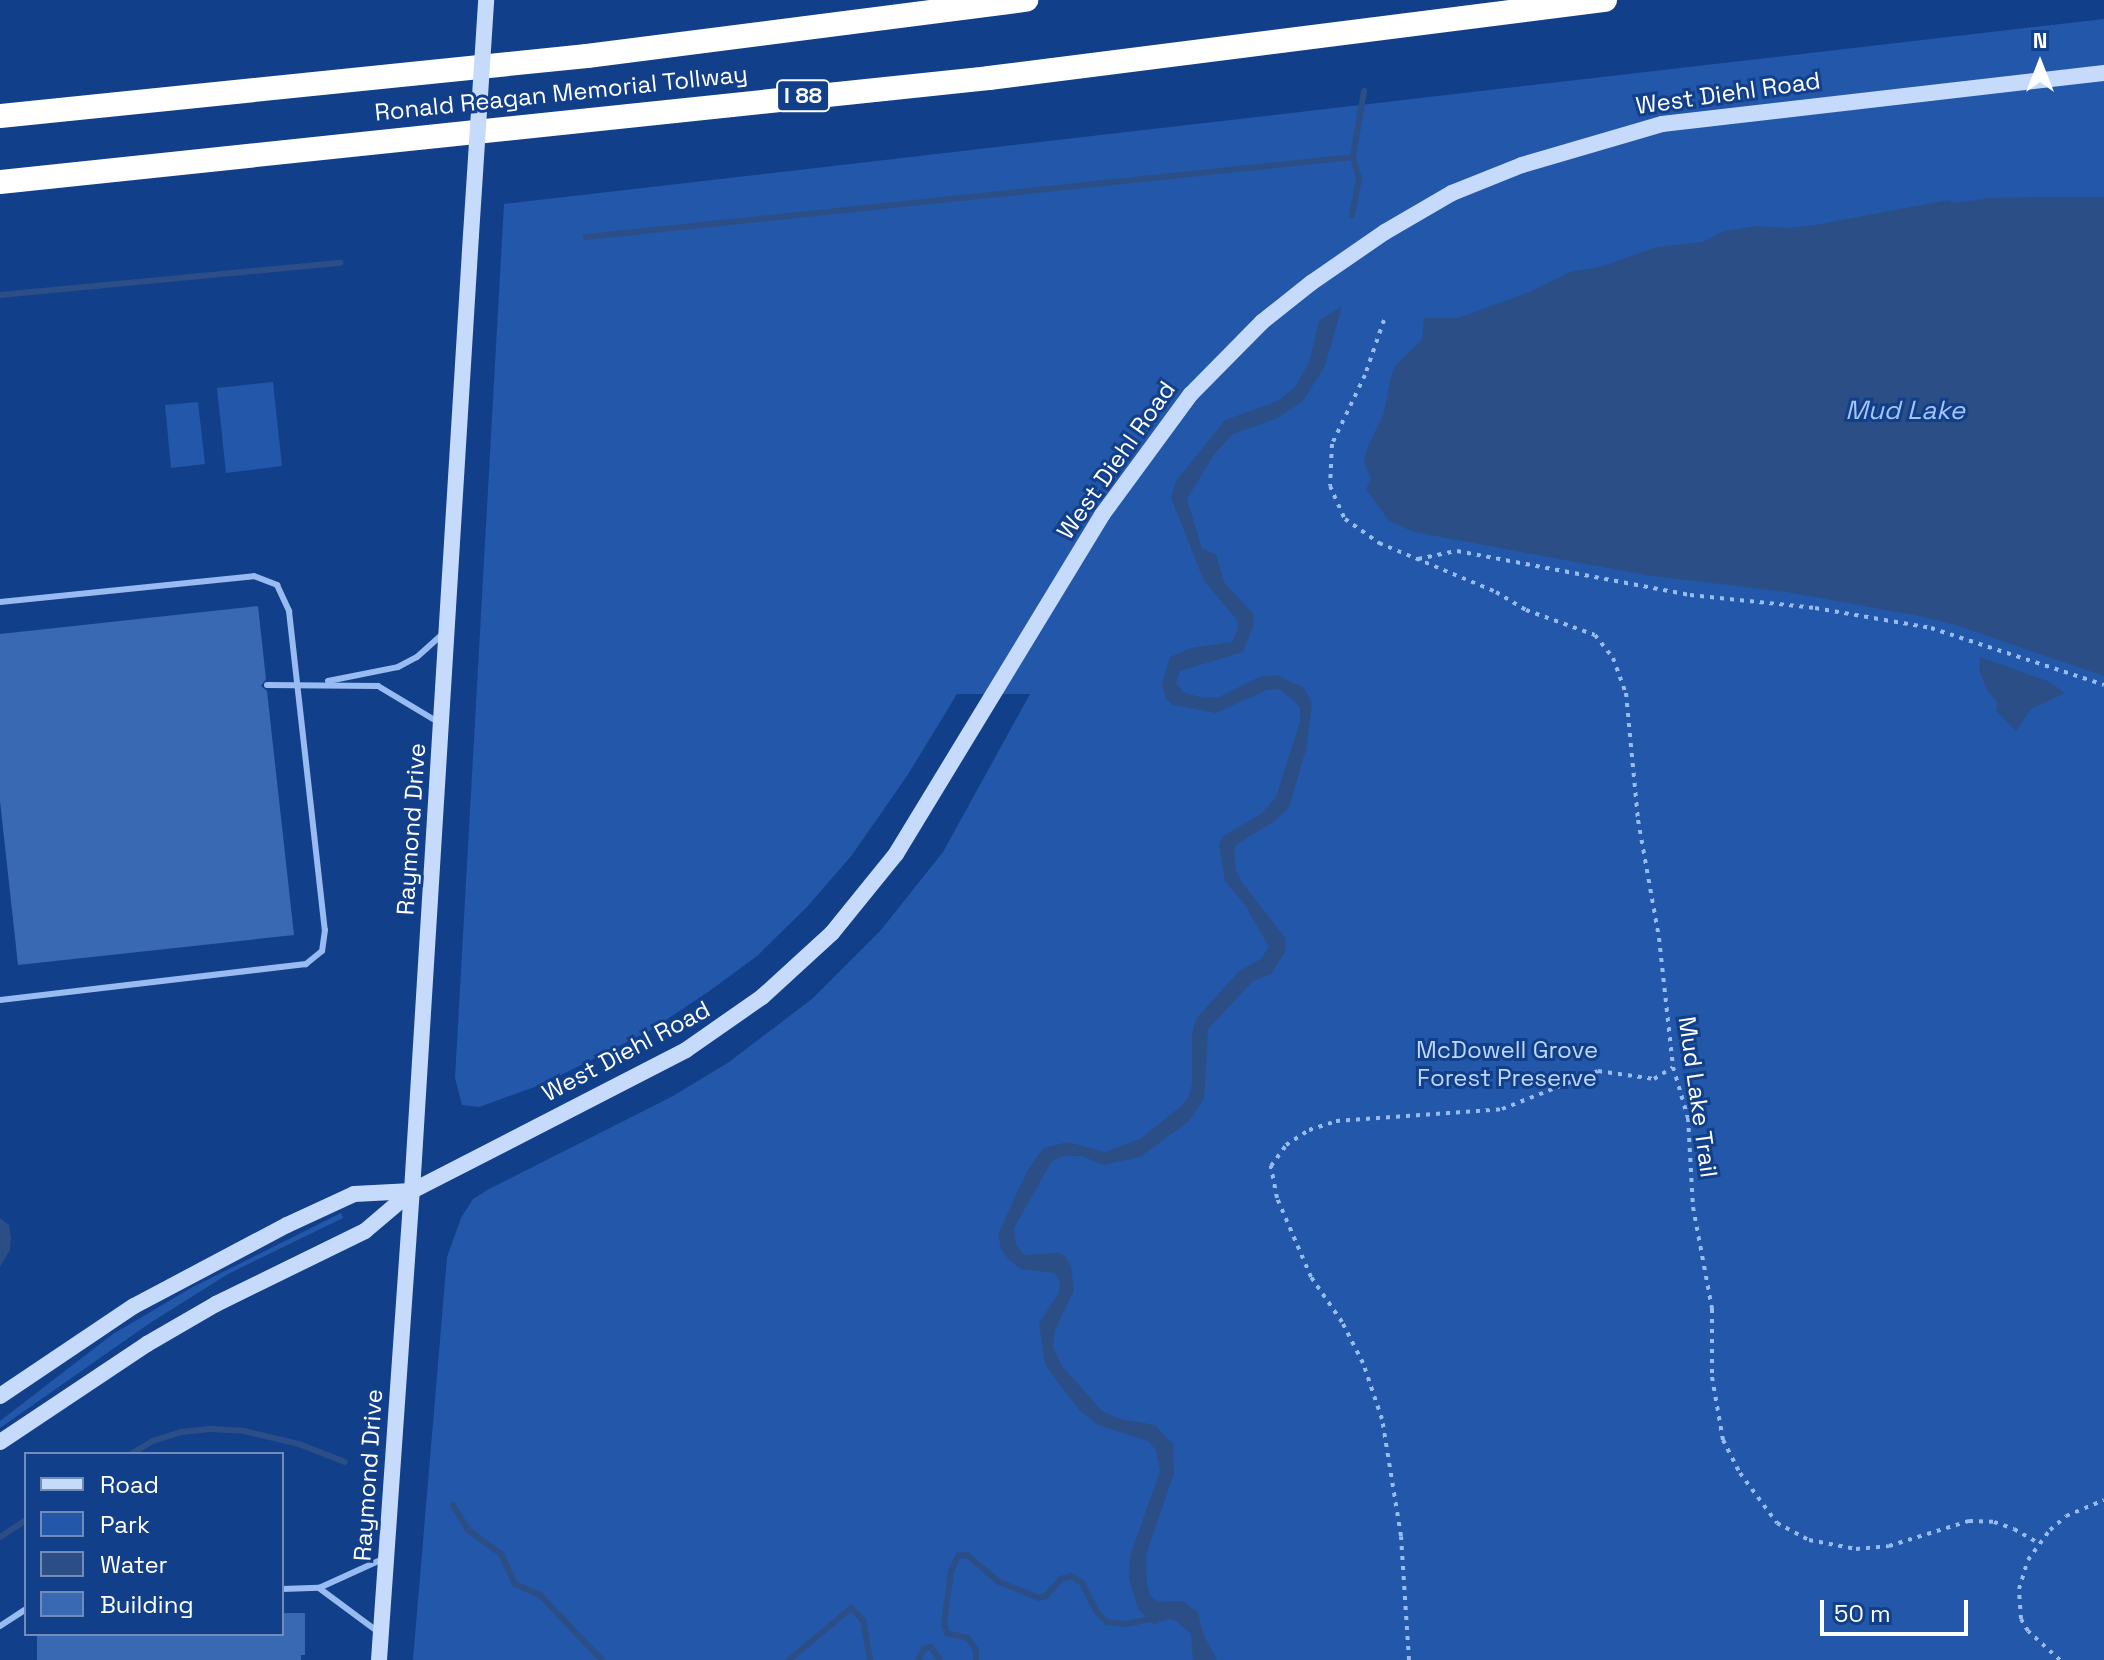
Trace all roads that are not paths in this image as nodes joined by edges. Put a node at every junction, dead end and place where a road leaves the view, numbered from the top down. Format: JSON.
{"nodes":[{"id":1,"x":486,"y":0,"type":"edge"},
{"id":2,"x":1026,"y":0,"type":"edge"},
{"id":3,"x":1605,"y":0,"type":"edge"},
{"id":4,"x":2104,"y":73,"type":"edge"},
{"id":5,"x":0,"y":116,"type":"edge"},
{"id":6,"x":0,"y":182,"type":"edge"},
{"id":7,"x":0,"y":602,"type":"edge"},
{"id":8,"x":447,"y":631,"type":"junction"},
{"id":9,"x":297,"y":684,"type":"junction"},
{"id":10,"x":313,"y":684,"type":"junction"},
{"id":11,"x":267,"y":685,"type":"dead end"},
{"id":12,"x":441,"y":724,"type":"junction"},
{"id":13,"x":0,"y":1000,"type":"edge"},
{"id":14,"x":412,"y":1191,"type":"junction"},
{"id":15,"x":0,"y":1396,"type":"edge"},
{"id":16,"x":0,"y":1442,"type":"edge"},
{"id":17,"x":386,"y":1558,"type":"junction"},
{"id":18,"x":319,"y":1588,"type":"junction"},
{"id":19,"x":284,"y":1589,"type":"edge"},
{"id":20,"x":24,"y":1610,"type":"edge"},
{"id":21,"x":0,"y":1626,"type":"edge"},
{"id":22,"x":381,"y":1633,"type":"junction"},
{"id":23,"x":379,"y":1660,"type":"edge"}],
"edges":[{"from":1,"to":8,"type":"street","name":"Raymond Drive","bridge":true},
{"from":2,"to":5,"type":"highway","name":"Ronald Reagan Memorial Tollway"},
{"from":3,"to":6,"type":"highway","name":"Ronald Reagan Memorial Tollway","number":"I 88"},
{"from":4,"to":14,"type":"street","name":"West Diehl Road"},
{"from":7,"to":9,"type":"lane"},
{"from":8,"to":10,"type":"lane"},
{"from":8,"to":12,"type":"street","name":"Raymond Drive"},
{"from":9,"to":10,"type":"lane"},
{"from":9,"to":11,"type":"lane"},
{"from":9,"to":13,"type":"lane"},
{"from":10,"to":12,"type":"lane"},
{"from":12,"to":14,"type":"street","name":"Raymond Drive"},
{"from":14,"to":15,"type":"street","name":"West Diehl Road"},
{"from":14,"to":16,"type":"street","name":"West Diehl Road"},
{"from":14,"to":17,"type":"street","name":"Raymond Drive"},
{"from":17,"to":18,"type":"lane"},
{"from":17,"to":22,"type":"street","name":"Raymond Drive"},
{"from":18,"to":19,"type":"lane"},
{"from":18,"to":22,"type":"lane"},
{"from":20,"to":21,"type":"lane"},
{"from":22,"to":23,"type":"street","name":"Raymond Drive"}]}
